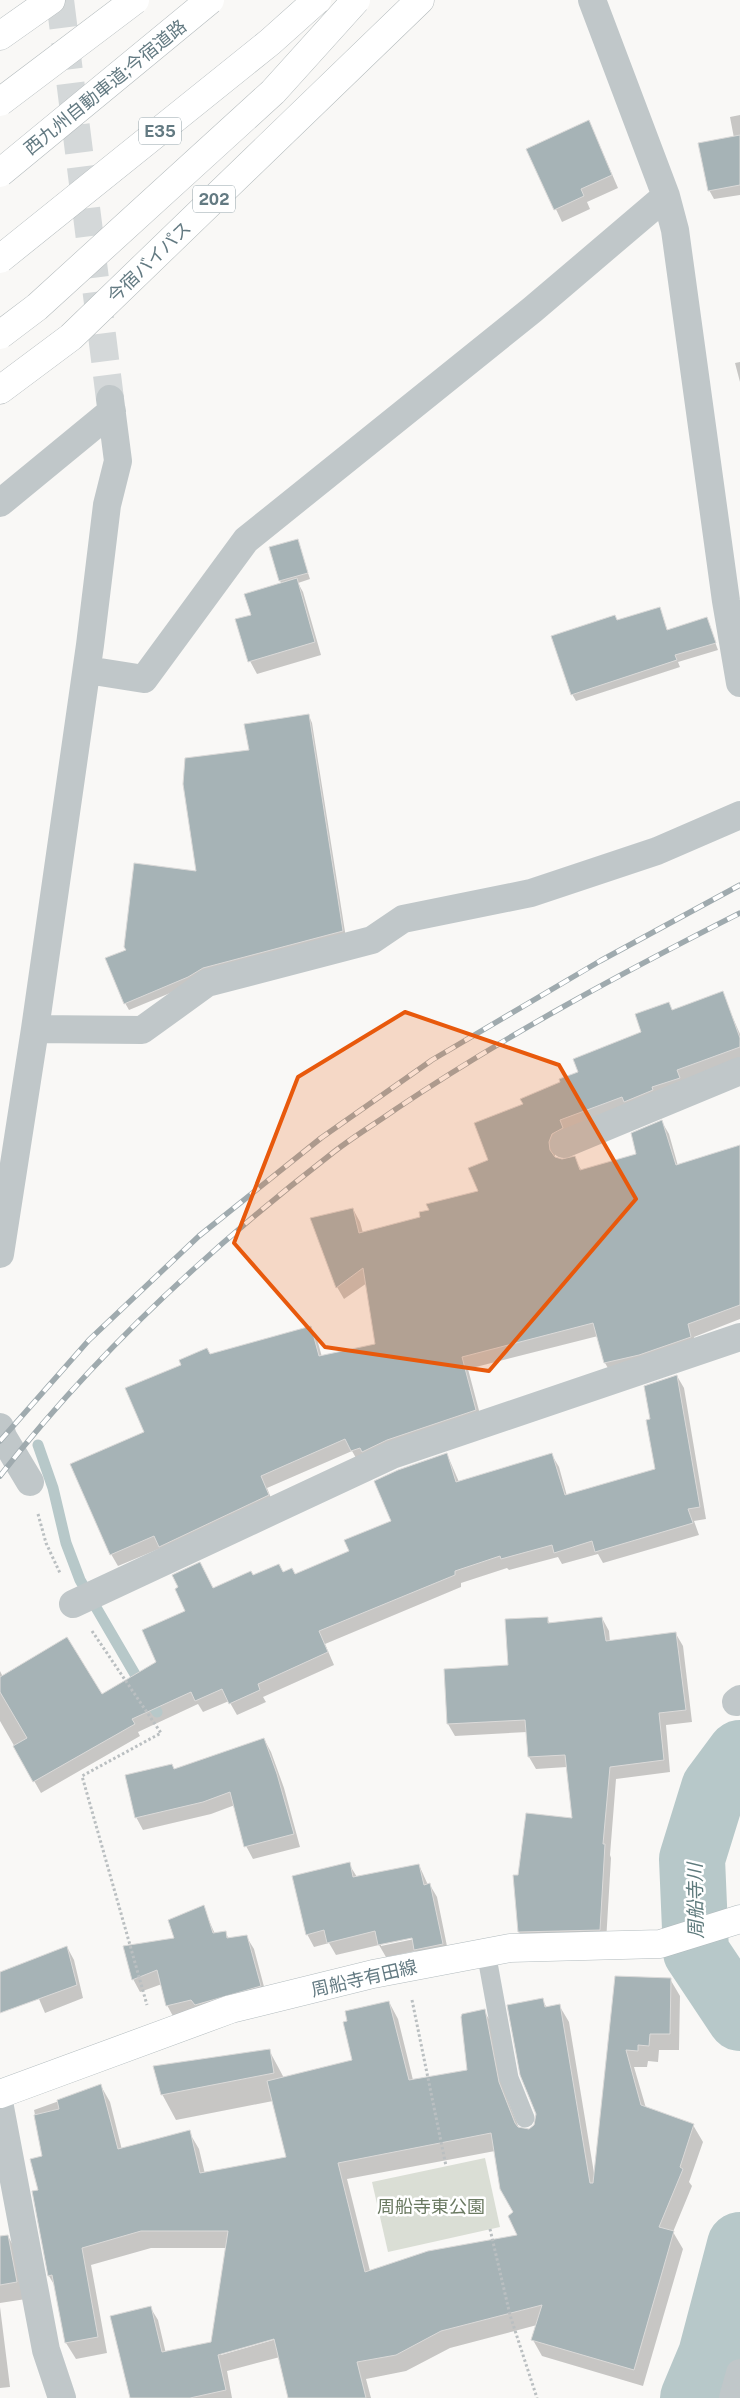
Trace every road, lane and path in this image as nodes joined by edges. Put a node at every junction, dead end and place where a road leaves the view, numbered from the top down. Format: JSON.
{"nodes":[{"id":1,"x":51,"y":0,"type":"edge"},
{"id":2,"x":135,"y":0,"type":"edge"},
{"id":3,"x":210,"y":0,"type":"edge"},
{"id":4,"x":317,"y":0,"type":"edge"},
{"id":5,"x":356,"y":0,"type":"edge"},
{"id":6,"x":420,"y":0,"type":"edge"},
{"id":7,"x":592,"y":0,"type":"edge"},
{"id":8,"x":0,"y":36,"type":"edge"},
{"id":9,"x":0,"y":102,"type":"edge"},
{"id":10,"x":0,"y":173,"type":"edge"},
{"id":11,"x":666,"y":196,"type":"junction"},
{"id":12,"x":0,"y":259,"type":"edge"},
{"id":13,"x":0,"y":335,"type":"edge"},
{"id":14,"x":0,"y":390,"type":"edge"},
{"id":15,"x":0,"y":503,"type":"edge"},
{"id":16,"x":733,"y":597,"type":"edge"},
{"id":17,"x":87,"y":670,"type":"junction"},
{"id":18,"x":740,"y":682,"type":"edge"},
{"id":19,"x":740,"y":816,"type":"edge"},
{"id":20,"x":35,"y":1029,"type":"junction"},
{"id":21,"x":740,"y":1071,"type":"edge"},
{"id":22,"x":564,"y":1144,"type":"dead end"},
{"id":23,"x":0,"y":1254,"type":"edge"},
{"id":24,"x":740,"y":1337,"type":"edge"},
{"id":25,"x":0,"y":1427,"type":"edge"},
{"id":26,"x":30,"y":1482,"type":"joint"},
{"id":27,"x":85,"y":1598,"type":"junction"},
{"id":28,"x":740,"y":1919,"type":"edge"},
{"id":29,"x":486,"y":1952,"type":"junction"},
{"id":30,"x":405,"y":1968,"type":"junction"},
{"id":31,"x":156,"y":2037,"type":"junction"},
{"id":32,"x":0,"y":2094,"type":"edge"},
{"id":33,"x":0,"y":2107,"type":"edge"},
{"id":34,"x":525,"y":2118,"type":"dead end"},
{"id":35,"x":446,"y":2166,"type":"dead end"},
{"id":36,"x":490,"y":2229,"type":"dead end"},
{"id":37,"x":740,"y":2373,"type":"edge"},
{"id":38,"x":62,"y":2398,"type":"edge"},
{"id":39,"x":537,"y":2398,"type":"edge"},
{"id":40,"x":733,"y":2398,"type":"edge"}],
"edges":[{"from":1,"to":8,"type":"main road"},
{"from":2,"to":9,"type":"main road","bridge":true},
{"from":3,"to":10,"type":"main road","name":"西九州自動車道;今宿道路","bridge":true},
{"from":4,"to":12,"type":"main road","number":"E35","bridge":true},
{"from":5,"to":13,"type":"main road","bridge":true},
{"from":6,"to":14,"type":"main road","name":"今宿バイパス","number":"202"},
{"from":7,"to":11,"type":"street"},
{"from":11,"to":16,"type":"street"},
{"from":11,"to":17,"type":"street"},
{"from":15,"to":17,"type":"street"},
{"from":16,"to":18,"type":"street"},
{"from":17,"to":20,"type":"street"},
{"from":19,"to":20,"type":"street"},
{"from":20,"to":23,"type":"street"},
{"from":21,"to":22,"type":"street"},
{"from":24,"to":27,"type":"street"},
{"from":25,"to":26,"type":"street"},
{"from":26,"to":27,"type":"path"},
{"from":27,"to":31,"type":"path"},
{"from":28,"to":29,"type":"main road","name":"周船寺有田線"},
{"from":29,"to":30,"type":"main road","name":"周船寺有田線"},
{"from":29,"to":34,"type":"lane"},
{"from":30,"to":31,"type":"main road","name":"周船寺有田線"},
{"from":30,"to":35,"type":"path"},
{"from":31,"to":32,"type":"main road","name":"周船寺有田線"},
{"from":33,"to":38,"type":"street"},
{"from":36,"to":39,"type":"path"},
{"from":37,"to":40,"type":"street"}]}
